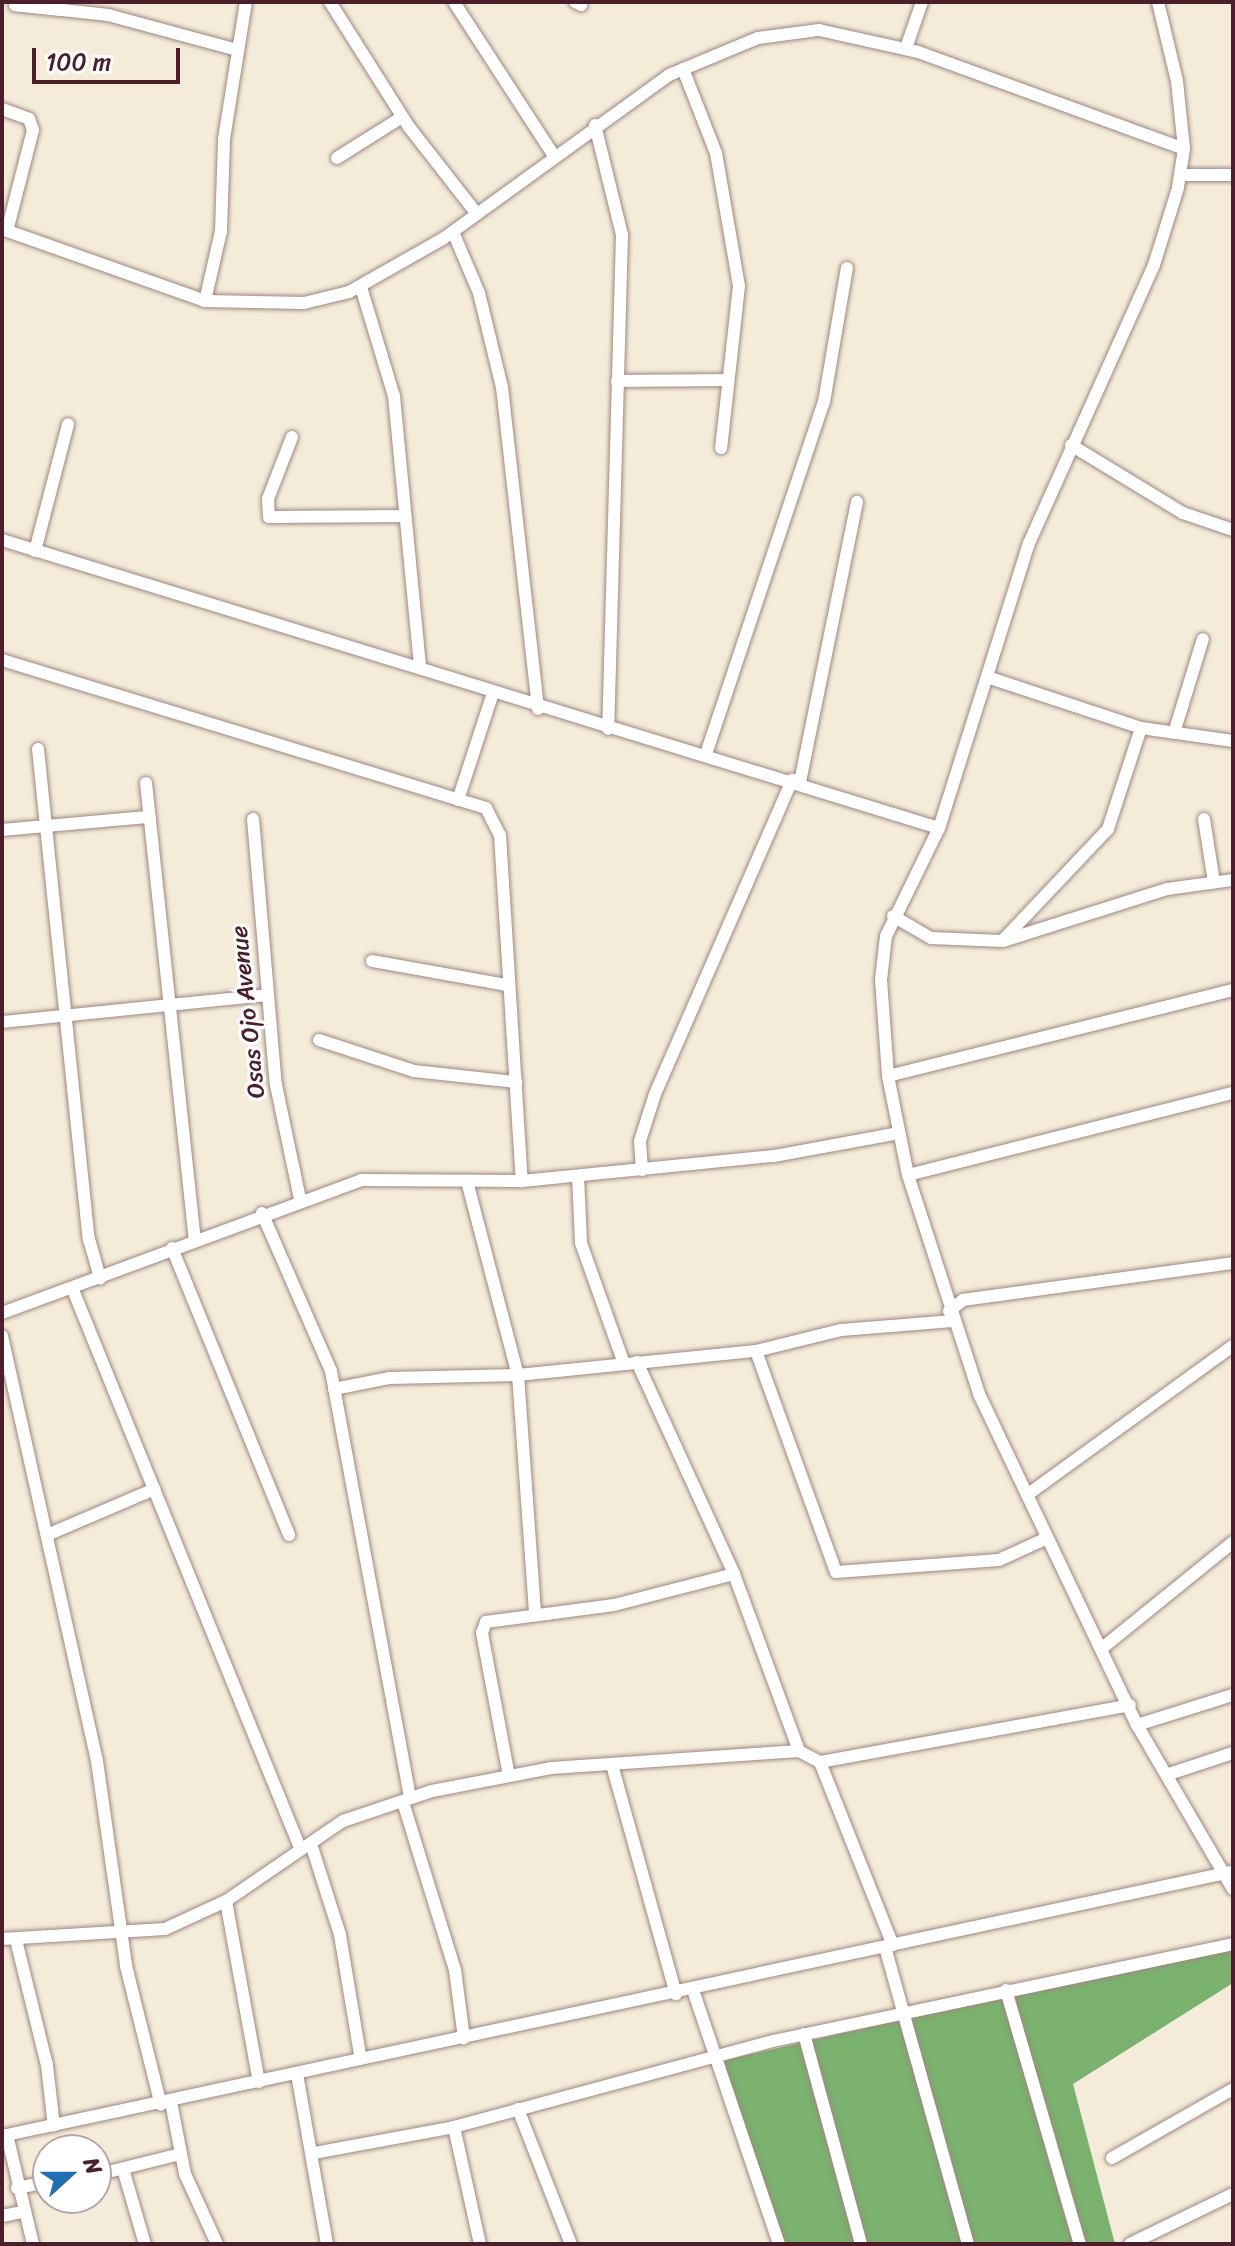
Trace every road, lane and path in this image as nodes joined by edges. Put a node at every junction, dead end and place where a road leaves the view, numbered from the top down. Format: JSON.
{"nodes":[{"id":1,"x":246,"y":2,"type":"edge"},
{"id":2,"x":330,"y":2,"type":"edge"},
{"id":3,"x":454,"y":2,"type":"edge"},
{"id":4,"x":922,"y":2,"type":"edge"},
{"id":5,"x":1158,"y":2,"type":"edge"},
{"id":6,"x":15,"y":5,"type":"junction"},
{"id":7,"x":38,"y":9,"type":"dead end"},
{"id":8,"x":62,"y":10,"type":"dead end"},
{"id":9,"x":906,"y":48,"type":"junction"},
{"id":10,"x":238,"y":50,"type":"junction"},
{"id":11,"x":683,"y":69,"type":"junction"},
{"id":12,"x":2,"y":109,"type":"edge"},
{"id":13,"x":402,"y":117,"type":"junction"},
{"id":14,"x":595,"y":125,"type":"junction"},
{"id":15,"x":1184,"y":149,"type":"junction"},
{"id":16,"x":554,"y":156,"type":"junction"},
{"id":17,"x":337,"y":158,"type":"dead end"},
{"id":18,"x":1180,"y":175,"type":"junction"},
{"id":19,"x":1233,"y":175,"type":"edge"},
{"id":20,"x":477,"y":214,"type":"junction"},
{"id":21,"x":4,"y":230,"type":"edge"},
{"id":22,"x":453,"y":232,"type":"junction"},
{"id":23,"x":847,"y":268,"type":"dead end"},
{"id":24,"x":361,"y":287,"type":"junction"},
{"id":25,"x":205,"y":301,"type":"junction"},
{"id":26,"x":726,"y":380,"type":"junction"},
{"id":27,"x":617,"y":381,"type":"junction"},
{"id":28,"x":68,"y":424,"type":"dead end"},
{"id":29,"x":292,"y":437,"type":"dead end"},
{"id":30,"x":1071,"y":445,"type":"junction"},
{"id":31,"x":721,"y":448,"type":"dead end"},
{"id":32,"x":857,"y":502,"type":"dead end"},
{"id":33,"x":405,"y":516,"type":"junction"},
{"id":34,"x":1233,"y":530,"type":"edge"},
{"id":35,"x":2,"y":540,"type":"edge"},
{"id":36,"x":35,"y":551,"type":"junction"},
{"id":37,"x":1203,"y":639,"type":"dead end"},
{"id":38,"x":2,"y":660,"type":"edge"},
{"id":39,"x":420,"y":665,"type":"junction"},
{"id":40,"x":990,"y":678,"type":"junction"},
{"id":41,"x":493,"y":693,"type":"junction"},
{"id":42,"x":538,"y":709,"type":"junction"},
{"id":43,"x":1141,"y":728,"type":"junction"},
{"id":44,"x":608,"y":729,"type":"junction"},
{"id":45,"x":1174,"y":733,"type":"junction"},
{"id":46,"x":1233,"y":741,"type":"edge"},
{"id":47,"x":38,"y":749,"type":"dead end"},
{"id":48,"x":706,"y":754,"type":"junction"},
{"id":49,"x":796,"y":781,"type":"junction"},
{"id":50,"x":146,"y":783,"type":"dead end"},
{"id":51,"x":458,"y":800,"type":"junction"},
{"id":52,"x":149,"y":817,"type":"junction"},
{"id":53,"x":253,"y":819,"type":"dead end"},
{"id":54,"x":1204,"y":819,"type":"dead end"},
{"id":55,"x":45,"y":827,"type":"junction"},
{"id":56,"x":939,"y":828,"type":"junction"},
{"id":57,"x":2,"y":830,"type":"edge"},
{"id":58,"x":1233,"y":880,"type":"edge"},
{"id":59,"x":1214,"y":882,"type":"junction"},
{"id":60,"x":893,"y":916,"type":"junction"},
{"id":61,"x":1003,"y":941,"type":"junction"},
{"id":62,"x":372,"y":961,"type":"dead end"},
{"id":63,"x":507,"y":985,"type":"junction"},
{"id":64,"x":1233,"y":990,"type":"edge"},
{"id":65,"x":266,"y":995,"type":"junction"},
{"id":66,"x":169,"y":1006,"type":"junction"},
{"id":67,"x":65,"y":1016,"type":"junction"},
{"id":68,"x":2,"y":1022,"type":"edge"},
{"id":69,"x":319,"y":1040,"type":"dead end"},
{"id":70,"x":888,"y":1076,"type":"junction"},
{"id":71,"x":516,"y":1082,"type":"junction"},
{"id":72,"x":1233,"y":1093,"type":"edge"},
{"id":73,"x":899,"y":1133,"type":"junction"},
{"id":74,"x":642,"y":1170,"type":"junction"},
{"id":75,"x":908,"y":1175,"type":"junction"},
{"id":76,"x":578,"y":1176,"type":"junction"},
{"id":77,"x":522,"y":1181,"type":"junction"},
{"id":78,"x":468,"y":1185,"type":"junction"},
{"id":79,"x":300,"y":1199,"type":"junction"},
{"id":80,"x":262,"y":1213,"type":"junction"},
{"id":81,"x":195,"y":1238,"type":"junction"},
{"id":82,"x":172,"y":1248,"type":"junction"},
{"id":83,"x":1233,"y":1263,"type":"edge"},
{"id":84,"x":100,"y":1278,"type":"junction"},
{"id":85,"x":73,"y":1290,"type":"junction"},
{"id":86,"x":2,"y":1313,"type":"edge"},
{"id":87,"x":950,"y":1316,"type":"junction"},
{"id":88,"x":2,"y":1336,"type":"edge"},
{"id":89,"x":1233,"y":1346,"type":"edge"},
{"id":90,"x":756,"y":1351,"type":"junction"},
{"id":91,"x":630,"y":1363,"type":"junction"},
{"id":92,"x":518,"y":1375,"type":"junction"},
{"id":93,"x":334,"y":1389,"type":"junction"},
{"id":94,"x":155,"y":1489,"type":"junction"},
{"id":95,"x":1031,"y":1492,"type":"junction"},
{"id":96,"x":47,"y":1535,"type":"junction"},
{"id":97,"x":289,"y":1535,"type":"dead end"},
{"id":98,"x":1047,"y":1538,"type":"junction"},
{"id":99,"x":1233,"y":1542,"type":"edge"},
{"id":100,"x":734,"y":1574,"type":"junction"},
{"id":101,"x":535,"y":1611,"type":"junction"},
{"id":102,"x":1101,"y":1649,"type":"junction"},
{"id":103,"x":1233,"y":1695,"type":"edge"},
{"id":104,"x":1130,"y":1705,"type":"junction"},
{"id":105,"x":1137,"y":1725,"type":"junction"},
{"id":106,"x":799,"y":1751,"type":"junction"},
{"id":107,"x":1233,"y":1753,"type":"edge"},
{"id":108,"x":820,"y":1762,"type":"junction"},
{"id":109,"x":612,"y":1765,"type":"junction"},
{"id":110,"x":1169,"y":1774,"type":"junction"},
{"id":111,"x":509,"y":1776,"type":"junction"},
{"id":112,"x":406,"y":1799,"type":"junction"},
{"id":113,"x":306,"y":1848,"type":"junction"},
{"id":114,"x":1229,"y":1872,"type":"edge"},
{"id":115,"x":1233,"y":1889,"type":"edge"},
{"id":116,"x":226,"y":1901,"type":"junction"},
{"id":117,"x":125,"y":1935,"type":"junction"},
{"id":118,"x":2,"y":1939,"type":"edge"},
{"id":119,"x":16,"y":1940,"type":"junction"},
{"id":120,"x":1233,"y":1944,"type":"edge"},
{"id":121,"x":889,"y":1946,"type":"junction"},
{"id":122,"x":693,"y":1990,"type":"junction"},
{"id":123,"x":1006,"y":1990,"type":"junction"},
{"id":124,"x":676,"y":1994,"type":"junction"},
{"id":125,"x":900,"y":2013,"type":"junction"},
{"id":126,"x":804,"y":2034,"type":"junction"},
{"id":127,"x":464,"y":2038,"type":"junction"},
{"id":128,"x":360,"y":2055,"type":"junction"},
{"id":129,"x":716,"y":2056,"type":"junction"},
{"id":130,"x":297,"y":2074,"type":"junction"},
{"id":131,"x":259,"y":2082,"type":"junction"},
{"id":132,"x":1233,"y":2089,"type":"edge"},
{"id":133,"x":166,"y":2104,"type":"junction"},
{"id":134,"x":518,"y":2109,"type":"junction"},
{"id":135,"x":54,"y":2126,"type":"junction"},
{"id":136,"x":454,"y":2127,"type":"junction"},
{"id":137,"x":4,"y":2136,"type":"edge"},
{"id":138,"x":314,"y":2153,"type":"junction"},
{"id":139,"x":180,"y":2154,"type":"junction"},
{"id":140,"x":1112,"y":2158,"type":"dead end"},
{"id":141,"x":123,"y":2169,"type":"junction"},
{"id":142,"x":112,"y":2171,"type":"edge"},
{"id":143,"x":32,"y":2185,"type":"edge"},
{"id":144,"x":17,"y":2188,"type":"junction"},
{"id":145,"x":1233,"y":2194,"type":"edge"},
{"id":146,"x":22,"y":2212,"type":"junction"},
{"id":147,"x":2,"y":2216,"type":"edge"},
{"id":148,"x":33,"y":2244,"type":"edge"},
{"id":149,"x":145,"y":2244,"type":"edge"},
{"id":150,"x":217,"y":2244,"type":"edge"},
{"id":151,"x":327,"y":2244,"type":"edge"},
{"id":152,"x":480,"y":2244,"type":"edge"},
{"id":153,"x":571,"y":2244,"type":"edge"},
{"id":154,"x":779,"y":2244,"type":"edge"},
{"id":155,"x":861,"y":2244,"type":"edge"},
{"id":156,"x":968,"y":2244,"type":"edge"},
{"id":157,"x":1080,"y":2244,"type":"edge"},
{"id":158,"x":1130,"y":2244,"type":"edge"}],
"edges":[{"from":1,"to":10,"type":"street"},
{"from":2,"to":13,"type":"street"},
{"from":3,"to":16,"type":"street"},
{"from":4,"to":9,"type":"street"},
{"from":5,"to":15,"type":"street"},
{"from":6,"to":7,"type":"street"},
{"from":6,"to":8,"type":"street"},
{"from":6,"to":10,"type":"street"},
{"from":9,"to":11,"type":"street"},
{"from":9,"to":15,"type":"street"},
{"from":10,"to":25,"type":"street"},
{"from":11,"to":14,"type":"street"},
{"from":11,"to":26,"type":"street"},
{"from":12,"to":21,"type":"street"},
{"from":13,"to":17,"type":"street"},
{"from":13,"to":20,"type":"street"},
{"from":14,"to":16,"type":"street"},
{"from":14,"to":27,"type":"street"},
{"from":15,"to":18,"type":"street"},
{"from":16,"to":20,"type":"street"},
{"from":18,"to":19,"type":"street"},
{"from":18,"to":30,"type":"street"},
{"from":20,"to":22,"type":"street"},
{"from":21,"to":25,"type":"street"},
{"from":22,"to":24,"type":"street"},
{"from":22,"to":42,"type":"street"},
{"from":23,"to":48,"type":"street"},
{"from":24,"to":25,"type":"street"},
{"from":24,"to":33,"type":"street"},
{"from":26,"to":27,"type":"street"},
{"from":26,"to":31,"type":"street"},
{"from":27,"to":44,"type":"street"},
{"from":28,"to":36,"type":"street"},
{"from":29,"to":33,"type":"street"},
{"from":30,"to":34,"type":"street"},
{"from":30,"to":40,"type":"street"},
{"from":32,"to":49,"type":"street"},
{"from":33,"to":39,"type":"street"},
{"from":35,"to":36,"type":"street"},
{"from":36,"to":39,"type":"street"},
{"from":37,"to":45,"type":"street"},
{"from":38,"to":51,"type":"street"},
{"from":39,"to":41,"type":"street"},
{"from":40,"to":43,"type":"street"},
{"from":40,"to":56,"type":"street"},
{"from":41,"to":42,"type":"street"},
{"from":41,"to":51,"type":"street"},
{"from":42,"to":44,"type":"street"},
{"from":43,"to":45,"type":"street"},
{"from":43,"to":61,"type":"street"},
{"from":44,"to":48,"type":"street"},
{"from":45,"to":46,"type":"street"},
{"from":47,"to":55,"type":"street"},
{"from":48,"to":49,"type":"street"},
{"from":49,"to":56,"type":"street"},
{"from":49,"to":74,"type":"street"},
{"from":50,"to":52,"type":"street"},
{"from":51,"to":63,"type":"street"},
{"from":52,"to":55,"type":"street"},
{"from":52,"to":66,"type":"street"},
{"from":53,"to":65,"type":"street","name":"Osas Ojo Avenue"},
{"from":54,"to":59,"type":"street"},
{"from":55,"to":57,"type":"street"},
{"from":55,"to":67,"type":"street"},
{"from":56,"to":60,"type":"street"},
{"from":58,"to":59,"type":"street"},
{"from":59,"to":61,"type":"street"},
{"from":60,"to":61,"type":"street"},
{"from":60,"to":70,"type":"street"},
{"from":62,"to":63,"type":"street"},
{"from":63,"to":71,"type":"street"},
{"from":64,"to":70,"type":"street"},
{"from":65,"to":66,"type":"street"},
{"from":65,"to":79,"type":"street","name":"Osas Ojo Avenue"},
{"from":66,"to":67,"type":"street"},
{"from":66,"to":81,"type":"street"},
{"from":67,"to":68,"type":"street"},
{"from":67,"to":84,"type":"street"},
{"from":69,"to":71,"type":"street"},
{"from":70,"to":73,"type":"street"},
{"from":71,"to":77,"type":"street"},
{"from":72,"to":75,"type":"street"},
{"from":73,"to":74,"type":"street"},
{"from":73,"to":75,"type":"street"},
{"from":74,"to":76,"type":"street"},
{"from":75,"to":87,"type":"street"},
{"from":76,"to":77,"type":"street"},
{"from":76,"to":91,"type":"street"},
{"from":77,"to":78,"type":"street"},
{"from":78,"to":79,"type":"street"},
{"from":78,"to":92,"type":"street"},
{"from":79,"to":80,"type":"street"},
{"from":80,"to":81,"type":"street"},
{"from":80,"to":93,"type":"street"},
{"from":81,"to":82,"type":"street"},
{"from":82,"to":84,"type":"street"},
{"from":82,"to":97,"type":"street"},
{"from":83,"to":87,"type":"street"},
{"from":84,"to":85,"type":"street"},
{"from":85,"to":86,"type":"street"},
{"from":85,"to":94,"type":"street"},
{"from":87,"to":90,"type":"street"},
{"from":87,"to":95,"type":"street"},
{"from":88,"to":96,"type":"street"},
{"from":89,"to":95,"type":"street"},
{"from":90,"to":91,"type":"street"},
{"from":90,"to":98,"type":"street"},
{"from":91,"to":92,"type":"street"},
{"from":91,"to":100,"type":"street"},
{"from":92,"to":93,"type":"street"},
{"from":92,"to":101,"type":"street"},
{"from":93,"to":112,"type":"street"},
{"from":94,"to":96,"type":"street"},
{"from":94,"to":113,"type":"street"},
{"from":95,"to":98,"type":"street"},
{"from":96,"to":117,"type":"street"},
{"from":98,"to":102,"type":"street"},
{"from":99,"to":102,"type":"street"},
{"from":100,"to":101,"type":"street"},
{"from":100,"to":106,"type":"street"},
{"from":101,"to":111,"type":"street"},
{"from":102,"to":104,"type":"street"},
{"from":103,"to":105,"type":"street"},
{"from":104,"to":105,"type":"street"},
{"from":104,"to":108,"type":"street"},
{"from":105,"to":110,"type":"street"},
{"from":106,"to":108,"type":"street"},
{"from":106,"to":109,"type":"street"},
{"from":107,"to":110,"type":"street"},
{"from":108,"to":121,"type":"street"},
{"from":109,"to":111,"type":"street"},
{"from":109,"to":124,"type":"street"},
{"from":110,"to":114,"type":"street"},
{"from":111,"to":112,"type":"street"},
{"from":112,"to":113,"type":"street"},
{"from":112,"to":127,"type":"street"},
{"from":113,"to":116,"type":"street"},
{"from":113,"to":128,"type":"street"},
{"from":114,"to":115,"type":"street"},
{"from":114,"to":121,"type":"street"},
{"from":116,"to":117,"type":"street"},
{"from":116,"to":131,"type":"street"},
{"from":117,"to":119,"type":"street"},
{"from":117,"to":133,"type":"street"},
{"from":118,"to":119,"type":"street"},
{"from":119,"to":135,"type":"street"},
{"from":120,"to":123,"type":"street"},
{"from":121,"to":122,"type":"street"},
{"from":121,"to":125,"type":"street"},
{"from":122,"to":124,"type":"street"},
{"from":122,"to":129,"type":"street"},
{"from":123,"to":125,"type":"street"},
{"from":123,"to":157,"type":"street"},
{"from":124,"to":127,"type":"street"},
{"from":125,"to":126,"type":"street"},
{"from":125,"to":156,"type":"street"},
{"from":126,"to":129,"type":"street"},
{"from":126,"to":155,"type":"street"},
{"from":127,"to":128,"type":"street"},
{"from":128,"to":130,"type":"street"},
{"from":129,"to":134,"type":"street"},
{"from":129,"to":154,"type":"street"},
{"from":130,"to":131,"type":"street"},
{"from":130,"to":138,"type":"street"},
{"from":131,"to":133,"type":"street"},
{"from":132,"to":140,"type":"street"},
{"from":133,"to":135,"type":"street"},
{"from":133,"to":139,"type":"street"},
{"from":134,"to":136,"type":"street"},
{"from":134,"to":153,"type":"street"},
{"from":135,"to":137,"type":"street"},
{"from":136,"to":138,"type":"street"},
{"from":136,"to":152,"type":"street"},
{"from":137,"to":144,"type":"street"},
{"from":138,"to":151,"type":"street"},
{"from":139,"to":141,"type":"street"},
{"from":139,"to":150,"type":"street"},
{"from":141,"to":142,"type":"street"},
{"from":141,"to":149,"type":"street"},
{"from":143,"to":144,"type":"street"},
{"from":144,"to":146,"type":"street"},
{"from":145,"to":158,"type":"street"},
{"from":146,"to":147,"type":"street"},
{"from":146,"to":148,"type":"street"}]}
